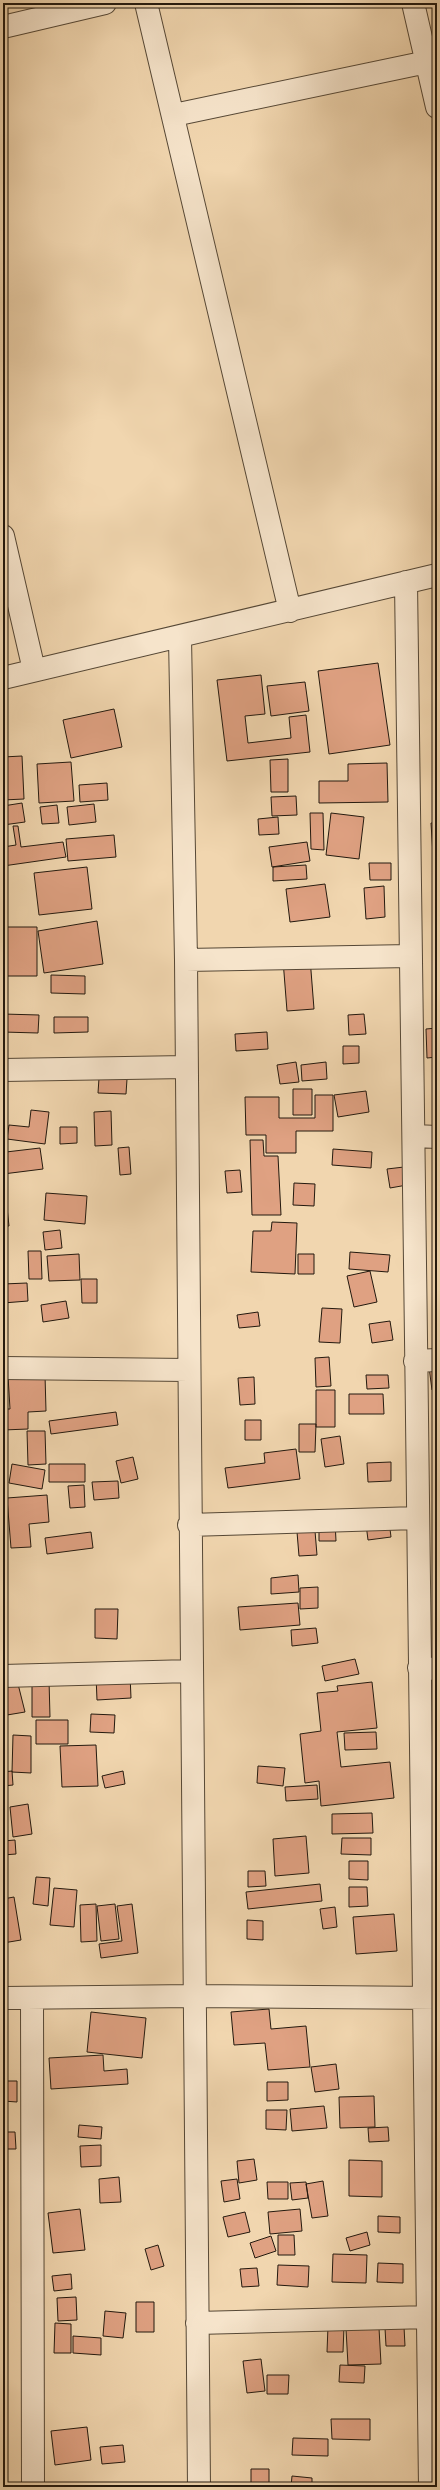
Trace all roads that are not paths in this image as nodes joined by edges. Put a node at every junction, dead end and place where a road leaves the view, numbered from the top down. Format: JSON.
{"nodes":[{"id":1,"x":105,"y":3,"type":"edge"},
{"id":2,"x":146,"y":3,"type":"edge"},
{"id":3,"x":413,"y":3,"type":"edge"},
{"id":4,"x":3,"y":28,"type":"edge"},
{"id":5,"x":427,"y":62,"type":"junction"},
{"id":6,"x":437,"y":107,"type":"edge"},
{"id":7,"x":174,"y":115,"type":"junction"},
{"id":8,"x":3,"y":536,"type":"edge"},
{"id":9,"x":437,"y":575,"type":"edge"},
{"id":10,"x":406,"y":582,"type":"junction"},
{"id":11,"x":290,"y":611,"type":"junction"},
{"id":12,"x":180,"y":638,"type":"junction"},
{"id":13,"x":34,"y":670,"type":"junction"},
{"id":14,"x":3,"y":678,"type":"edge"},
{"id":15,"x":410,"y":956,"type":"junction"},
{"id":16,"x":186,"y":960,"type":"junction"},
{"id":17,"x":186,"y":1067,"type":"junction"},
{"id":18,"x":3,"y":1070,"type":"edge"},
{"id":19,"x":414,"y":1136,"type":"junction"},
{"id":20,"x":437,"y":1137,"type":"edge"},
{"id":21,"x":437,"y":1360,"type":"edge"},
{"id":22,"x":415,"y":1361,"type":"junction"},
{"id":23,"x":3,"y":1368,"type":"edge"},
{"id":24,"x":188,"y":1370,"type":"junction"},
{"id":25,"x":417,"y":1518,"type":"junction"},
{"id":26,"x":189,"y":1525,"type":"junction"},
{"id":27,"x":428,"y":1669,"type":"edge"},
{"id":28,"x":191,"y":1670,"type":"junction"},
{"id":29,"x":3,"y":1676,"type":"edge"},
{"id":30,"x":194,"y":1996,"type":"junction"},
{"id":31,"x":3,"y":1998,"type":"edge"},
{"id":32,"x":32,"y":1998,"type":"junction"},
{"id":33,"x":432,"y":1998,"type":"edge"},
{"id":34,"x":429,"y":2317,"type":"junction"},
{"id":35,"x":198,"y":2323,"type":"junction"},
{"id":36,"x":434,"y":2432,"type":"edge"},
{"id":37,"x":33,"y":2487,"type":"edge"},
{"id":38,"x":199,"y":2487,"type":"edge"},
{"id":39,"x":430,"y":2487,"type":"edge"}],
"edges":[{"from":1,"to":4,"type":"street"},
{"from":2,"to":7,"type":"street"},
{"from":3,"to":5,"type":"street"},
{"from":5,"to":6,"type":"street"},
{"from":5,"to":7,"type":"street"},
{"from":7,"to":11,"type":"street"},
{"from":8,"to":13,"type":"street"},
{"from":9,"to":10,"type":"street"},
{"from":10,"to":11,"type":"street"},
{"from":10,"to":15,"type":"street"},
{"from":11,"to":12,"type":"street"},
{"from":12,"to":13,"type":"street"},
{"from":12,"to":16,"type":"street"},
{"from":13,"to":14,"type":"street"},
{"from":15,"to":16,"type":"street"},
{"from":15,"to":19,"type":"street"},
{"from":16,"to":17,"type":"street"},
{"from":17,"to":18,"type":"street"},
{"from":17,"to":24,"type":"street"},
{"from":19,"to":20,"type":"street"},
{"from":19,"to":22,"type":"street"},
{"from":21,"to":22,"type":"street"},
{"from":22,"to":25,"type":"street"},
{"from":23,"to":24,"type":"street"},
{"from":24,"to":26,"type":"street"},
{"from":25,"to":26,"type":"street"},
{"from":25,"to":27,"type":"street"},
{"from":26,"to":28,"type":"street"},
{"from":27,"to":33,"type":"street"},
{"from":28,"to":29,"type":"street"},
{"from":28,"to":30,"type":"street"},
{"from":30,"to":32,"type":"street"},
{"from":30,"to":33,"type":"street"},
{"from":30,"to":35,"type":"street"},
{"from":31,"to":32,"type":"street"},
{"from":32,"to":37,"type":"street"},
{"from":33,"to":34,"type":"street"},
{"from":34,"to":35,"type":"street"},
{"from":34,"to":36,"type":"street"},
{"from":35,"to":38,"type":"street"},
{"from":36,"to":39,"type":"street"}]}
